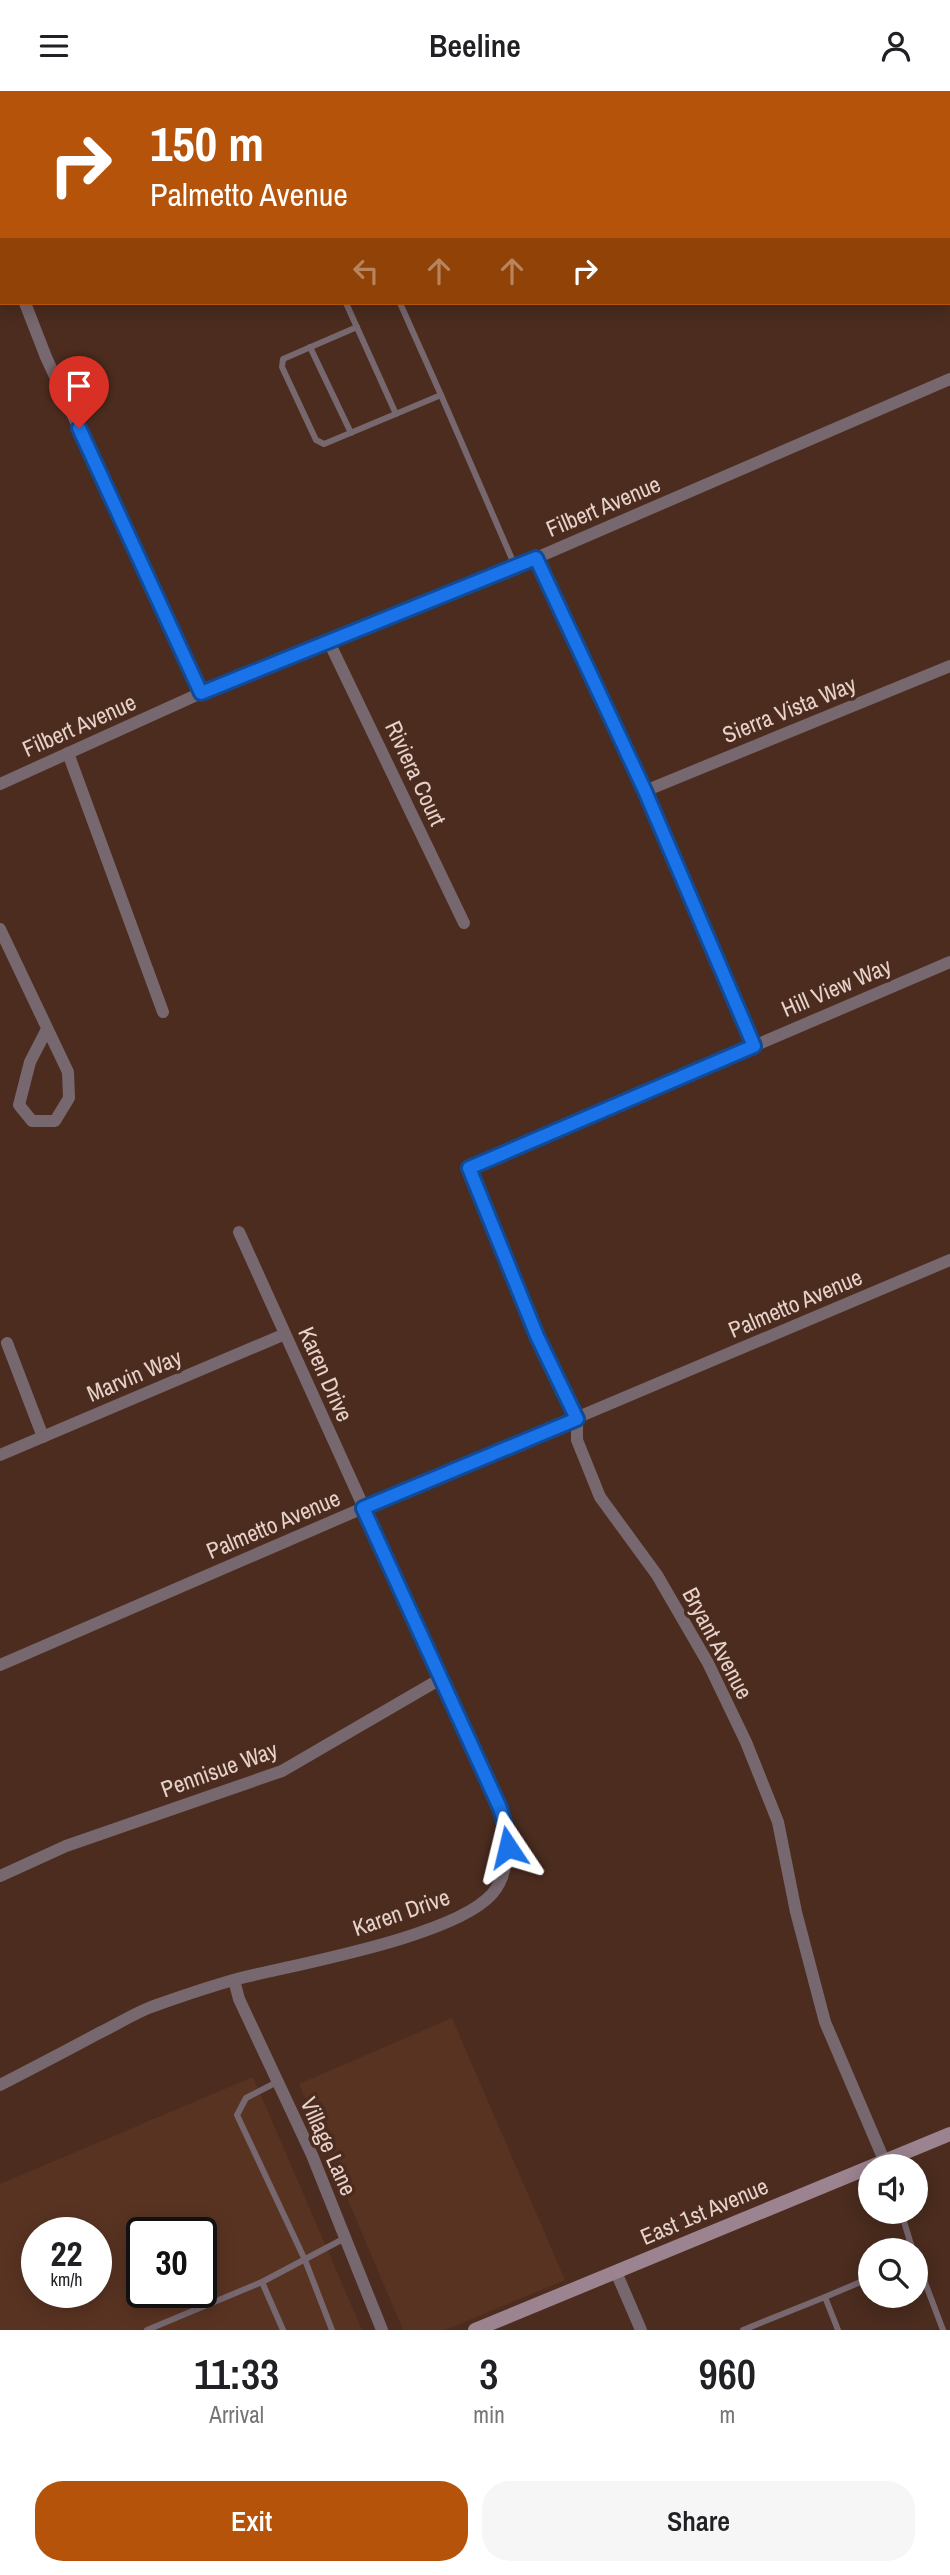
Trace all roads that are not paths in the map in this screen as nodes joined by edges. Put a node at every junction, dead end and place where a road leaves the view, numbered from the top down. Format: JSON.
{"nodes":[{"id":1,"x":26,"y":305,"type":"edge"},
{"id":2,"x":347,"y":305,"type":"edge"},
{"id":3,"x":401,"y":305,"type":"edge"},
{"id":4,"x":357,"y":327,"type":"junction"},
{"id":5,"x":310,"y":347,"type":"junction"},
{"id":6,"x":950,"y":379,"type":"edge"},
{"id":7,"x":441,"y":395,"type":"junction"},
{"id":8,"x":396,"y":414,"type":"junction"},
{"id":9,"x":351,"y":433,"type":"junction"},
{"id":10,"x":536,"y":558,"type":"junction"},
{"id":11,"x":515,"y":566,"type":"junction"},
{"id":12,"x":329,"y":642,"type":"junction"},
{"id":13,"x":950,"y":666,"type":"edge"},
{"id":14,"x":201,"y":693,"type":"junction"},
{"id":15,"x":68,"y":753,"type":"junction"},
{"id":16,"x":0,"y":784,"type":"edge"},
{"id":17,"x":645,"y":791,"type":"junction"},
{"id":18,"x":464,"y":923,"type":"dead end"},
{"id":19,"x":0,"y":929,"type":"edge"},
{"id":20,"x":950,"y":962,"type":"edge"},
{"id":21,"x":163,"y":1012,"type":"dead end"},
{"id":22,"x":47,"y":1029,"type":"junction"},
{"id":23,"x":754,"y":1046,"type":"junction"},
{"id":24,"x":469,"y":1168,"type":"joint"},
{"id":25,"x":239,"y":1232,"type":"dead end"},
{"id":26,"x":950,"y":1260,"type":"edge"},
{"id":27,"x":285,"y":1334,"type":"junction"},
{"id":28,"x":7,"y":1343,"type":"dead end"},
{"id":29,"x":577,"y":1419,"type":"junction"},
{"id":30,"x":43,"y":1437,"type":"junction"},
{"id":31,"x":0,"y":1455,"type":"edge"},
{"id":32,"x":363,"y":1508,"type":"junction"},
{"id":33,"x":0,"y":1665,"type":"edge"},
{"id":34,"x":442,"y":1678,"type":"junction"},
{"id":35,"x":0,"y":1876,"type":"edge"},
{"id":36,"x":234,"y":1980,"type":"junction"},
{"id":37,"x":277,"y":2082,"type":"junction"},
{"id":38,"x":0,"y":2085,"type":"edge"},
{"id":39,"x":950,"y":2134,"type":"edge"},
{"id":40,"x":882,"y":2154,"type":"edge"},
{"id":41,"x":906,"y":2154,"type":"edge"},
{"id":42,"x":858,"y":2174,"type":"edge"},
{"id":43,"x":345,"y":2238,"type":"junction"},
{"id":44,"x":305,"y":2260,"type":"junction"},
{"id":45,"x":616,"y":2273,"type":"junction"},
{"id":46,"x":262,"y":2282,"type":"junction"},
{"id":47,"x":858,"y":2283,"type":"edge"},
{"id":48,"x":928,"y":2291,"type":"edge"},
{"id":49,"x":825,"y":2297,"type":"junction"},
{"id":50,"x":281,"y":2329,"type":"edge"},
{"id":51,"x":147,"y":2330,"type":"edge"},
{"id":52,"x":332,"y":2330,"type":"edge"},
{"id":53,"x":382,"y":2330,"type":"edge"},
{"id":54,"x":475,"y":2330,"type":"edge"},
{"id":55,"x":641,"y":2330,"type":"edge"},
{"id":56,"x":743,"y":2330,"type":"edge"},
{"id":57,"x":838,"y":2330,"type":"edge"},
{"id":58,"x":943,"y":2330,"type":"edge"}],
"edges":[{"from":1,"to":14,"type":"street"},
{"from":2,"to":4,"type":"lane"},
{"from":3,"to":7,"type":"lane"},
{"from":4,"to":5,"type":"lane"},
{"from":4,"to":8,"type":"lane"},
{"from":5,"to":9,"type":"lane"},
{"from":5,"to":9,"type":"lane"},
{"from":6,"to":10,"type":"street","name":"Filbert Avenue"},
{"from":7,"to":8,"type":"lane"},
{"from":7,"to":11,"type":"lane"},
{"from":8,"to":9,"type":"lane"},
{"from":10,"to":11,"type":"street","name":"Filbert Avenue"},
{"from":10,"to":17,"type":"street"},
{"from":11,"to":12,"type":"street","name":"Filbert Avenue"},
{"from":12,"to":14,"type":"street","name":"Filbert Avenue"},
{"from":12,"to":18,"type":"street","name":"Riviera Court"},
{"from":13,"to":17,"type":"street","name":"Sierra Vista Way"},
{"from":14,"to":15,"type":"street","name":"Filbert Avenue"},
{"from":15,"to":16,"type":"street","name":"Filbert Avenue"},
{"from":15,"to":21,"type":"street"},
{"from":17,"to":23,"type":"street"},
{"from":19,"to":22,"type":"street"},
{"from":20,"to":23,"type":"street","name":"Hill View Way"},
{"from":22,"to":22,"type":"street"},
{"from":23,"to":24,"type":"street","name":"Hill View Way"},
{"from":24,"to":29,"type":"street","name":"Bryant Avenue"},
{"from":25,"to":27,"type":"street","name":"Karen Drive"},
{"from":26,"to":29,"type":"street","name":"Palmetto Avenue"},
{"from":27,"to":30,"type":"street","name":"Marvin Way"},
{"from":27,"to":32,"type":"street","name":"Karen Drive"},
{"from":28,"to":30,"type":"street"},
{"from":29,"to":32,"type":"street","name":"Palmetto Avenue"},
{"from":29,"to":40,"type":"street","name":"Bryant Avenue"},
{"from":30,"to":31,"type":"street","name":"Marvin Way"},
{"from":32,"to":33,"type":"street","name":"Palmetto Avenue"},
{"from":32,"to":34,"type":"street","name":"Karen Drive"},
{"from":34,"to":35,"type":"street","name":"Pennisue Way"},
{"from":34,"to":36,"type":"street","name":"Karen Drive"},
{"from":36,"to":37,"type":"street","name":"Village Lane"},
{"from":36,"to":38,"type":"street","name":"Karen Drive"},
{"from":37,"to":43,"type":"street","name":"Village Lane"},
{"from":37,"to":44,"type":"lane"},
{"from":39,"to":41,"type":"street","name":"East 1st Avenue"},
{"from":42,"to":45,"type":"street","name":"East 1st Avenue"},
{"from":43,"to":44,"type":"lane"},
{"from":43,"to":53,"type":"street","name":"Village Lane"},
{"from":44,"to":46,"type":"lane"},
{"from":44,"to":52,"type":"lane"},
{"from":45,"to":54,"type":"street","name":"East 1st Avenue"},
{"from":45,"to":55,"type":"street"},
{"from":46,"to":50,"type":"lane"},
{"from":46,"to":51,"type":"lane"},
{"from":47,"to":49,"type":"lane"},
{"from":48,"to":58,"type":"lane"},
{"from":49,"to":56,"type":"lane"},
{"from":49,"to":57,"type":"lane"}]}
